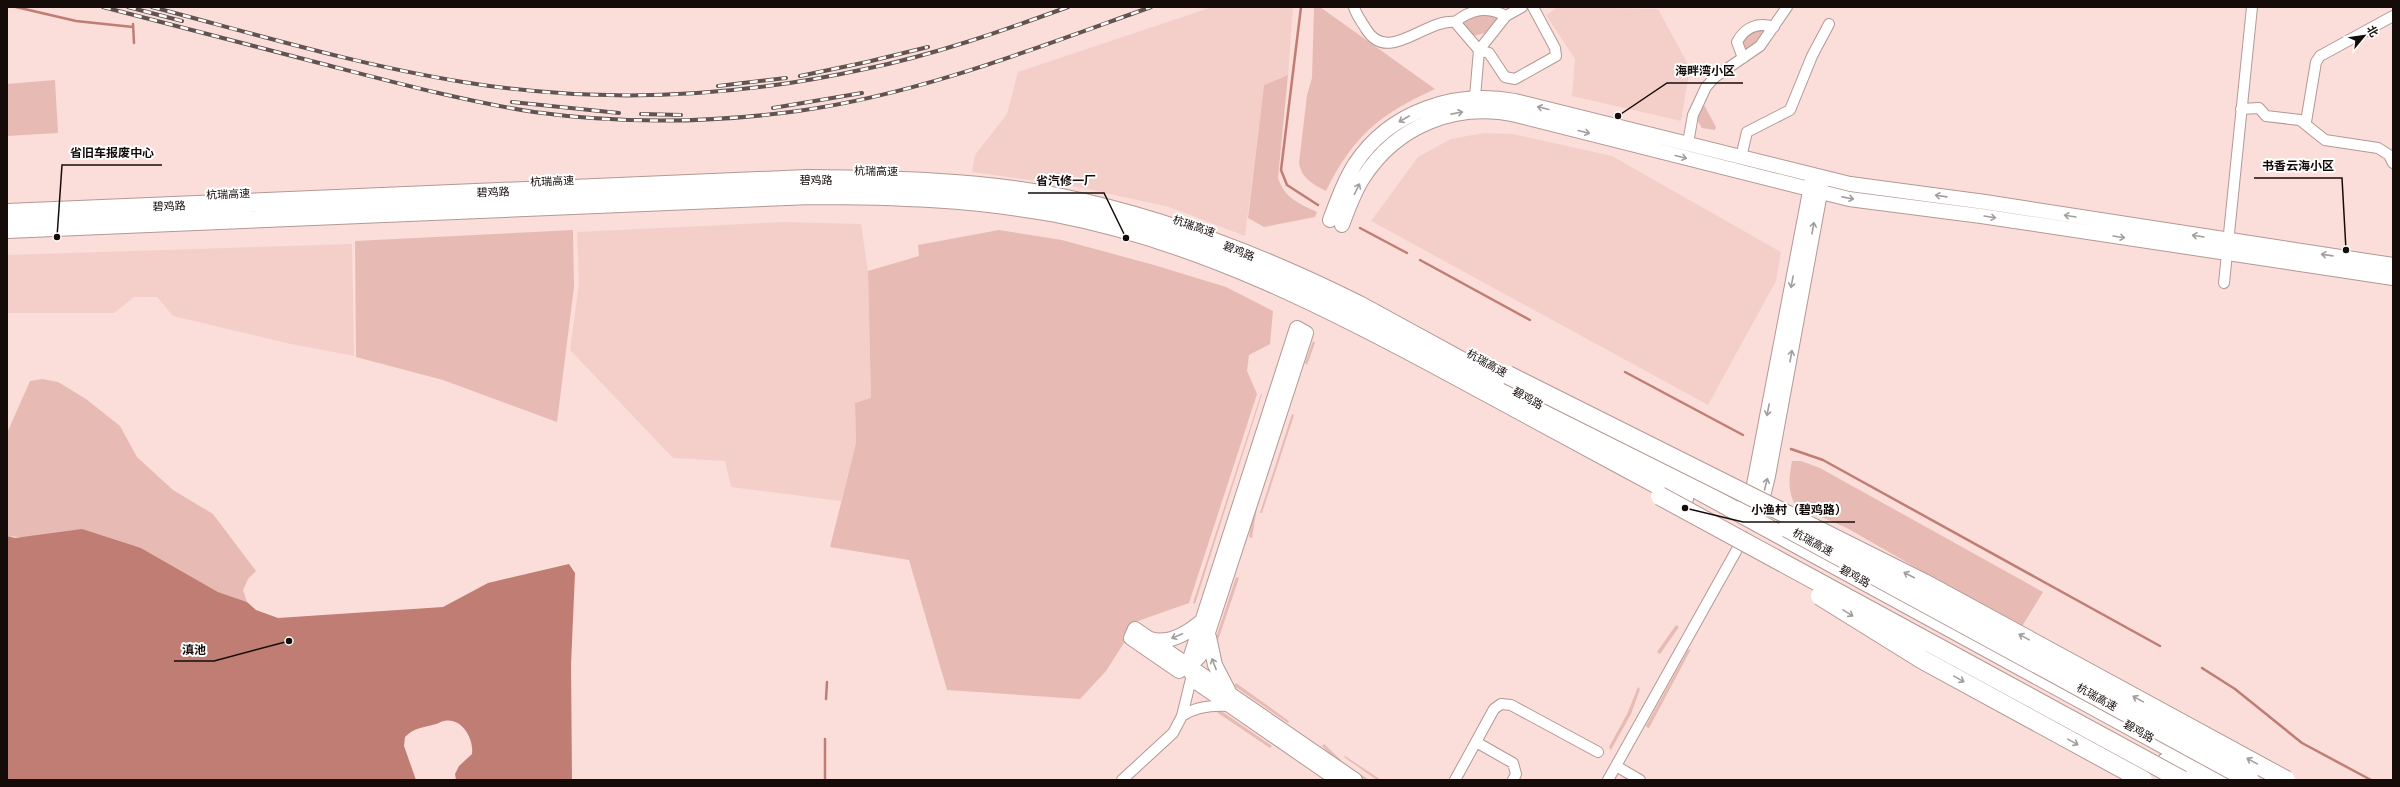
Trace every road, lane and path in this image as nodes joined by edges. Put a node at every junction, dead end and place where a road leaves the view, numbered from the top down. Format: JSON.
{"nodes":[{"id":1,"x":1354,"y":7,"type":"edge"},
{"id":2,"x":1522,"y":7,"type":"edge"},
{"id":3,"x":1533,"y":7,"type":"edge"},
{"id":4,"x":1787,"y":7,"type":"edge"},
{"id":5,"x":2252,"y":7,"type":"edge"},
{"id":6,"x":1506,"y":16,"type":"junction"},
{"id":7,"x":2393,"y":16,"type":"edge"},
{"id":8,"x":1455,"y":22,"type":"junction"},
{"id":9,"x":1829,"y":24,"type":"dead end"},
{"id":10,"x":1774,"y":27,"type":"junction"},
{"id":11,"x":1479,"y":50,"type":"junction"},
{"id":12,"x":1743,"y":58,"type":"junction"},
{"id":13,"x":1475,"y":97,"type":"junction"},
{"id":14,"x":2241,"y":109,"type":"junction"},
{"id":15,"x":2306,"y":122,"type":"junction"},
{"id":16,"x":1688,"y":143,"type":"junction"},
{"id":17,"x":1741,"y":157,"type":"junction"},
{"id":18,"x":2393,"y":163,"type":"edge"},
{"id":19,"x":1818,"y":176,"type":"junction"},
{"id":20,"x":1815,"y":191,"type":"junction"},
{"id":21,"x":7,"y":204,"type":"edge"},
{"id":22,"x":7,"y":213,"type":"edge"},
{"id":23,"x":7,"y":229,"type":"edge"},
{"id":24,"x":7,"y":237,"type":"edge"},
{"id":25,"x":2227,"y":247,"type":"junction"},
{"id":26,"x":2393,"y":265,"type":"edge"},
{"id":27,"x":2393,"y":278,"type":"edge"},
{"id":28,"x":2224,"y":283,"type":"dead end"},
{"id":29,"x":1508,"y":375,"type":"junction"},
{"id":30,"x":1660,"y":496,"type":"junction"},
{"id":31,"x":1745,"y":522,"type":"junction"},
{"id":32,"x":1206,"y":625,"type":"junction"},
{"id":33,"x":1148,"y":638,"type":"junction"},
{"id":34,"x":1188,"y":665,"type":"junction"},
{"id":35,"x":1172,"y":666,"type":"junction"},
{"id":36,"x":1197,"y":683,"type":"junction"},
{"id":37,"x":1230,"y":700,"type":"junction"},
{"id":38,"x":1182,"y":716,"type":"junction"},
{"id":39,"x":1476,"y":742,"type":"junction"},
{"id":40,"x":1598,"y":752,"type":"dead end"},
{"id":41,"x":1616,"y":766,"type":"junction"},
{"id":42,"x":1122,"y":780,"type":"edge"},
{"id":43,"x":1338,"y":780,"type":"edge"},
{"id":44,"x":1355,"y":780,"type":"edge"},
{"id":45,"x":1455,"y":780,"type":"edge"},
{"id":46,"x":1513,"y":780,"type":"edge"},
{"id":47,"x":1608,"y":780,"type":"edge"},
{"id":48,"x":1640,"y":780,"type":"edge"},
{"id":49,"x":2144,"y":780,"type":"edge"},
{"id":50,"x":2182,"y":780,"type":"edge"},
{"id":51,"x":2200,"y":780,"type":"edge"},
{"id":52,"x":2229,"y":780,"type":"edge"},
{"id":53,"x":2250,"y":780,"type":"edge"},
{"id":54,"x":2286,"y":780,"type":"edge"}],
"edges":[{"from":1,"to":8,"type":"street"},
{"from":2,"to":6,"type":"street"},
{"from":3,"to":11,"type":"street"},
{"from":4,"to":10,"type":"street"},
{"from":5,"to":14,"type":"street"},
{"from":6,"to":8,"type":"street"},
{"from":6,"to":11,"type":"street"},
{"from":7,"to":15,"type":"street"},
{"from":8,"to":11,"type":"street"},
{"from":9,"to":17,"type":"street"},
{"from":10,"to":12,"type":"street"},
{"from":10,"to":12,"type":"street"},
{"from":11,"to":13,"type":"street"},
{"from":12,"to":16,"type":"street"},
{"from":16,"to":13,"type":"street","one_way":true},
{"from":13,"to":20,"type":"street","one_way":true},
{"from":14,"to":15,"type":"street"},
{"from":14,"to":25,"type":"street"},
{"from":15,"to":18,"type":"street"},
{"from":16,"to":17,"type":"street"},
{"from":17,"to":19,"type":"street"},
{"from":19,"to":20,"type":"street"},
{"from":25,"to":19,"type":"street","one_way":true},
{"from":20,"to":25,"type":"street","one_way":true},
{"from":20,"to":31,"type":"street"},
{"from":21,"to":29,"type":"highway","name":"杭瑞高速"},
{"from":22,"to":31,"type":"highway","name":"碧鸡路"},
{"from":23,"to":31,"type":"highway","name":"碧鸡路"},
{"from":24,"to":30,"type":"highway"},
{"from":26,"to":25,"type":"street","one_way":true},
{"from":25,"to":27,"type":"street"},
{"from":25,"to":28,"type":"street"},
{"from":29,"to":53,"type":"highway","name":"杭瑞高速","bridge":true},
{"from":54,"to":29,"type":"highway","one_way":true,"bridge":true},
{"from":30,"to":49,"type":"highway","one_way":true,"bridge":true},
{"from":30,"to":50,"type":"highway","bridge":true},
{"from":31,"to":41,"type":"street"},
{"from":31,"to":51,"type":"highway","name":"碧鸡路"},
{"from":31,"to":52,"type":"highway","name":"碧鸡路"},
{"from":32,"to":32,"type":"street"},
{"from":32,"to":33,"type":"street","one_way":true},
{"from":32,"to":34,"type":"street"},
{"from":37,"to":32,"type":"street","one_way":true},
{"from":33,"to":34,"type":"street"},
{"from":33,"to":35,"type":"street"},
{"from":34,"to":35,"type":"street"},
{"from":34,"to":36,"type":"street"},
{"from":34,"to":37,"type":"street"},
{"from":35,"to":36,"type":"street"},
{"from":36,"to":37,"type":"street"},
{"from":36,"to":38,"type":"street"},
{"from":37,"to":38,"type":"street"},
{"from":37,"to":43,"type":"street"},
{"from":37,"to":44,"type":"street"},
{"from":38,"to":42,"type":"street"},
{"from":39,"to":40,"type":"street"},
{"from":39,"to":45,"type":"street"},
{"from":39,"to":46,"type":"street"},
{"from":41,"to":47,"type":"street"},
{"from":41,"to":48,"type":"street"}]}
